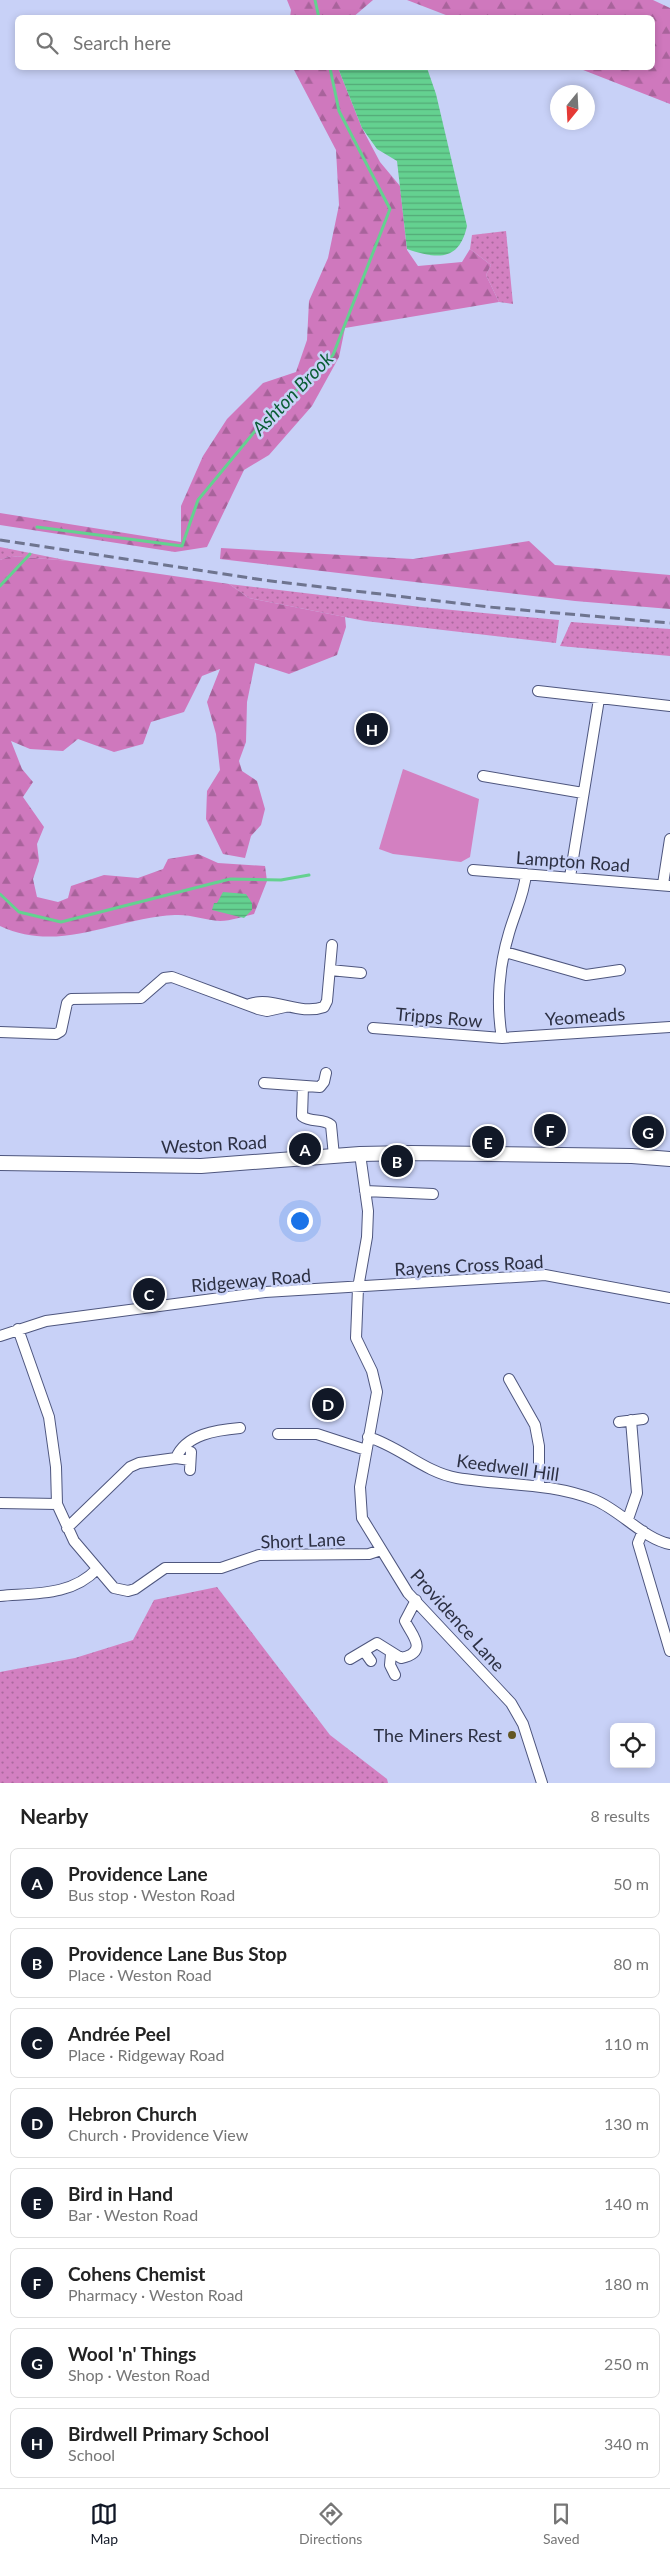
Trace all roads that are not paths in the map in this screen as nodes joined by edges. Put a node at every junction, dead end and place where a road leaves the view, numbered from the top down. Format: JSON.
{"nodes":[{"id":1,"x":538,"y":691,"type":"dead end"},
{"id":2,"x":599,"y":698,"type":"junction"},
{"id":3,"x":670,"y":706,"type":"edge"},
{"id":4,"x":483,"y":776,"type":"dead end"},
{"id":5,"x":583,"y":793,"type":"junction"},
{"id":6,"x":670,"y":839,"type":"edge"},
{"id":7,"x":473,"y":870,"type":"dead end"},
{"id":8,"x":526,"y":874,"type":"junction"},
{"id":9,"x":570,"y":877,"type":"junction"},
{"id":10,"x":666,"y":885,"type":"edge"},
{"id":11,"x":332,"y":945,"type":"dead end"},
{"id":12,"x":505,"y":952,"type":"junction"},
{"id":13,"x":330,"y":970,"type":"junction"},
{"id":14,"x":620,"y":970,"type":"dead end"},
{"id":15,"x":361,"y":973,"type":"dead end"},
{"id":16,"x":670,"y":1027,"type":"edge"},
{"id":17,"x":373,"y":1028,"type":"dead end"},
{"id":18,"x":0,"y":1032,"type":"edge"},
{"id":19,"x":502,"y":1038,"type":"junction"},
{"id":20,"x":326,"y":1072,"type":"dead end"},
{"id":21,"x":264,"y":1083,"type":"dead end"},
{"id":22,"x":304,"y":1086,"type":"junction"},
{"id":23,"x":360,"y":1154,"type":"junction"},
{"id":24,"x":334,"y":1156,"type":"junction"},
{"id":25,"x":670,"y":1160,"type":"edge"},
{"id":26,"x":0,"y":1163,"type":"edge"},
{"id":27,"x":365,"y":1191,"type":"junction"},
{"id":28,"x":433,"y":1194,"type":"dead end"},
{"id":29,"x":358,"y":1288,"type":"junction"},
{"id":30,"x":670,"y":1298,"type":"edge"},
{"id":31,"x":18,"y":1329,"type":"junction"},
{"id":32,"x":0,"y":1336,"type":"edge"},
{"id":33,"x":509,"y":1379,"type":"dead end"},
{"id":34,"x":643,"y":1419,"type":"dead end"},
{"id":35,"x":631,"y":1420,"type":"junction"},
{"id":36,"x":619,"y":1422,"type":"dead end"},
{"id":37,"x":240,"y":1428,"type":"dead end"},
{"id":38,"x":278,"y":1434,"type":"dead end"},
{"id":39,"x":368,"y":1437,"type":"junction"},
{"id":40,"x":366,"y":1450,"type":"junction"},
{"id":41,"x":176,"y":1458,"type":"junction"},
{"id":42,"x":190,"y":1461,"type":"dead end"},
{"id":43,"x":540,"y":1485,"type":"junction"},
{"id":44,"x":0,"y":1503,"type":"edge"},
{"id":45,"x":57,"y":1504,"type":"junction"},
{"id":46,"x":628,"y":1519,"type":"junction"},
{"id":47,"x":67,"y":1528,"type":"junction"},
{"id":48,"x":643,"y":1531,"type":"junction"},
{"id":49,"x":670,"y":1544,"type":"edge"},
{"id":50,"x":381,"y":1550,"type":"junction"},
{"id":51,"x":97,"y":1569,"type":"junction"},
{"id":52,"x":0,"y":1596,"type":"edge"},
{"id":53,"x":416,"y":1600,"type":"junction"},
{"id":54,"x":666,"y":1636,"type":"junction"},
{"id":55,"x":654,"y":1640,"type":"dead end"},
{"id":56,"x":364,"y":1651,"type":"junction"},
{"id":57,"x":670,"y":1651,"type":"edge"},
{"id":58,"x":391,"y":1654,"type":"junction"},
{"id":59,"x":350,"y":1659,"type":"dead end"},
{"id":60,"x":370,"y":1661,"type":"dead end"},
{"id":61,"x":395,"y":1675,"type":"dead end"},
{"id":62,"x":542,"y":1783,"type":"edge"}],
"edges":[{"from":1,"to":2,"type":"street"},
{"from":2,"to":3,"type":"street"},
{"from":2,"to":5,"type":"street"},
{"from":4,"to":5,"type":"street"},
{"from":5,"to":9,"type":"street"},
{"from":6,"to":10,"type":"street"},
{"from":7,"to":8,"type":"street","name":"Lampton Road"},
{"from":8,"to":9,"type":"street","name":"Lampton Road"},
{"from":8,"to":12,"type":"street"},
{"from":9,"to":10,"type":"street","name":"Lampton Road"},
{"from":11,"to":13,"type":"street"},
{"from":12,"to":14,"type":"street"},
{"from":12,"to":19,"type":"street"},
{"from":13,"to":15,"type":"street"},
{"from":13,"to":18,"type":"street"},
{"from":16,"to":19,"type":"street","name":"Yeomeads"},
{"from":17,"to":19,"type":"street","name":"Tripps Row"},
{"from":20,"to":22,"type":"street"},
{"from":21,"to":22,"type":"street"},
{"from":22,"to":24,"type":"street"},
{"from":23,"to":24,"type":"street","name":"Weston Road"},
{"from":23,"to":25,"type":"street","name":"Weston Road"},
{"from":23,"to":27,"type":"street","name":"Providence Lane"},
{"from":24,"to":26,"type":"street","name":"Weston Road"},
{"from":27,"to":28,"type":"street"},
{"from":27,"to":29,"type":"street","name":"Providence Lane"},
{"from":29,"to":30,"type":"street","name":"Rayens Cross Road"},
{"from":29,"to":31,"type":"street","name":"Ridgeway Road"},
{"from":29,"to":39,"type":"street","name":"Providence Lane"},
{"from":31,"to":32,"type":"street","name":"Ridgeway Road"},
{"from":31,"to":45,"type":"street"},
{"from":33,"to":43,"type":"street"},
{"from":34,"to":35,"type":"street"},
{"from":35,"to":36,"type":"street"},
{"from":35,"to":46,"type":"street"},
{"from":37,"to":41,"type":"street"},
{"from":38,"to":40,"type":"street"},
{"from":39,"to":40,"type":"street","name":"Providence Lane"},
{"from":39,"to":43,"type":"street","name":"Keedwell Hill"},
{"from":40,"to":50,"type":"street","name":"Providence Lane"},
{"from":41,"to":42,"type":"street"},
{"from":41,"to":47,"type":"street"},
{"from":43,"to":46,"type":"street","name":"Keedwell Hill"},
{"from":44,"to":45,"type":"street"},
{"from":45,"to":47,"type":"street","name":"Short Lane"},
{"from":46,"to":48,"type":"street","name":"Keedwell Hill"},
{"from":47,"to":51,"type":"street","name":"Short Lane"},
{"from":48,"to":49,"type":"street","name":"Keedwell Hill"},
{"from":48,"to":54,"type":"street"},
{"from":50,"to":51,"type":"street","name":"Short Lane"},
{"from":50,"to":53,"type":"street","name":"Providence Lane"},
{"from":51,"to":52,"type":"street"},
{"from":53,"to":58,"type":"street"},
{"from":53,"to":62,"type":"street","name":"Providence Lane"},
{"from":54,"to":55,"type":"street"},
{"from":54,"to":57,"type":"street"},
{"from":56,"to":58,"type":"street"},
{"from":56,"to":59,"type":"street"},
{"from":56,"to":60,"type":"street"},
{"from":58,"to":61,"type":"street"}]}
